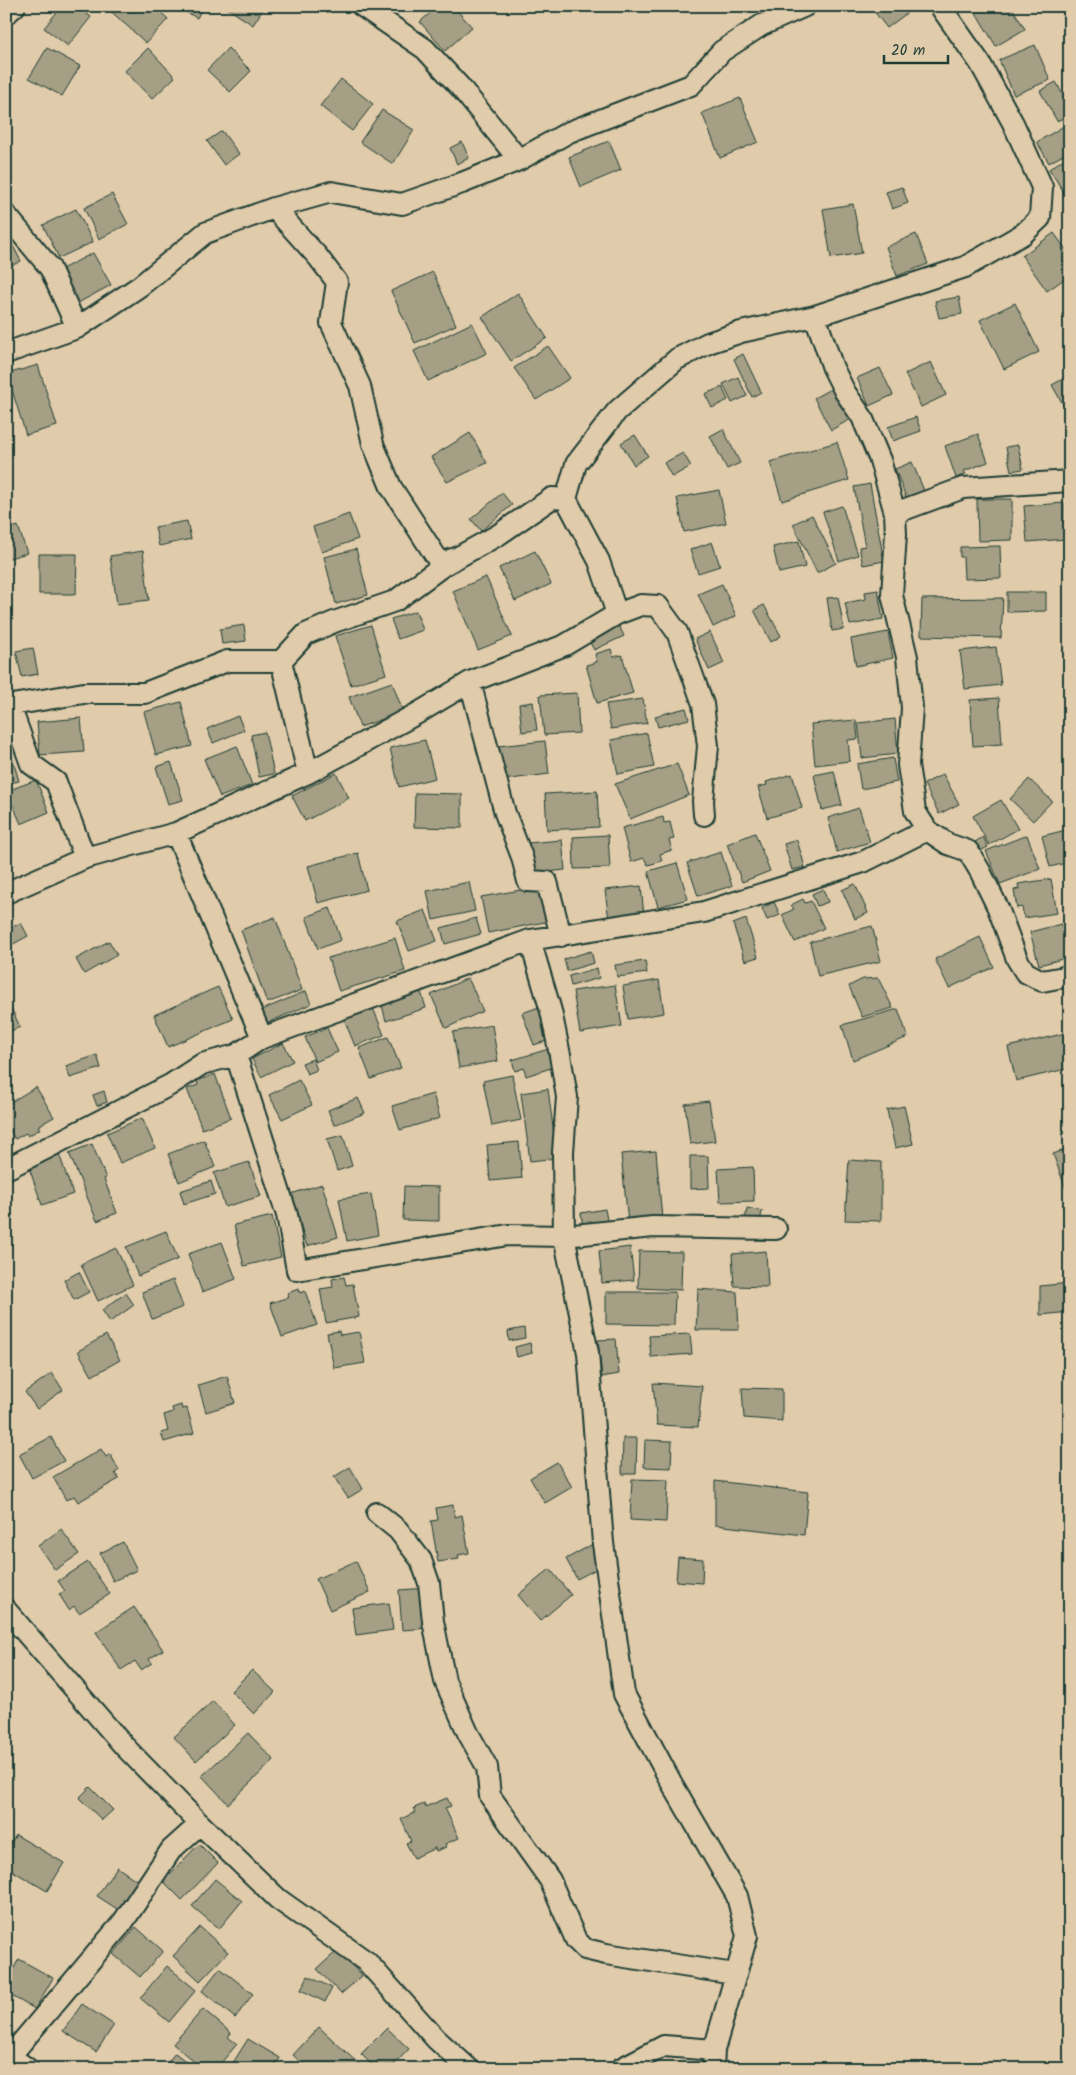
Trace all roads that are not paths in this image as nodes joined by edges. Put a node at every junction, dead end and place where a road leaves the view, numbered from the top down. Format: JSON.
{"nodes":[{"id":1,"x":16,"y":6,"type":"edge"},
{"id":2,"x":362,"y":6,"type":"edge"},
{"id":3,"x":805,"y":6,"type":"edge"},
{"id":4,"x":940,"y":6,"type":"edge"},
{"id":5,"x":6,"y":14,"type":"edge"},
{"id":6,"x":519,"y":160,"type":"junction"},
{"id":7,"x":274,"y":208,"type":"junction"},
{"id":8,"x":6,"y":215,"type":"edge"},
{"id":9,"x":815,"y":316,"type":"junction"},
{"id":10,"x":77,"y":328,"type":"junction"},
{"id":11,"x":6,"y":353,"type":"edge"},
{"id":12,"x":1070,"y":481,"type":"edge"},
{"id":13,"x":566,"y":499,"type":"junction"},
{"id":14,"x":895,"y":513,"type":"junction"},
{"id":15,"x":442,"y":566,"type":"junction"},
{"id":16,"x":617,"y":614,"type":"junction"},
{"id":17,"x":281,"y":661,"type":"junction"},
{"id":18,"x":470,"y":682,"type":"junction"},
{"id":19,"x":8,"y":706,"type":"edge"},
{"id":20,"x":308,"y":773,"type":"junction"},
{"id":21,"x":704,"y":816,"type":"dead end"},
{"id":22,"x":927,"y":830,"type":"junction"},
{"id":23,"x":176,"y":834,"type":"junction"},
{"id":24,"x":85,"y":858,"type":"junction"},
{"id":25,"x":6,"y":894,"type":"edge"},
{"id":26,"x":562,"y":936,"type":"junction"},
{"id":27,"x":530,"y":940,"type":"junction"},
{"id":28,"x":1070,"y":974,"type":"edge"},
{"id":29,"x":262,"y":1038,"type":"junction"},
{"id":30,"x":236,"y":1055,"type":"junction"},
{"id":31,"x":6,"y":1169,"type":"edge"},
{"id":32,"x":776,"y":1229,"type":"dead end"},
{"id":33,"x":564,"y":1236,"type":"junction"},
{"id":34,"x":377,"y":1513,"type":"dead end"},
{"id":35,"x":6,"y":1610,"type":"edge"},
{"id":36,"x":200,"y":1824,"type":"junction"},
{"id":37,"x":734,"y":1974,"type":"junction"},
{"id":38,"x":9,"y":2054,"type":"edge"},
{"id":39,"x":714,"y":2059,"type":"edge"},
{"id":40,"x":28,"y":2069,"type":"edge"},
{"id":41,"x":469,"y":2069,"type":"edge"},
{"id":42,"x":620,"y":2069,"type":"edge"}],
"edges":[{"from":1,"to":5,"type":"street"},
{"from":2,"to":6,"type":"street"},
{"from":3,"to":6,"type":"street"},
{"from":4,"to":9,"type":"street"},
{"from":6,"to":7,"type":"street"},
{"from":7,"to":10,"type":"street"},
{"from":7,"to":15,"type":"street"},
{"from":8,"to":10,"type":"street"},
{"from":9,"to":13,"type":"street"},
{"from":9,"to":14,"type":"street"},
{"from":10,"to":11,"type":"street"},
{"from":12,"to":14,"type":"street"},
{"from":13,"to":15,"type":"street"},
{"from":13,"to":16,"type":"street"},
{"from":14,"to":22,"type":"street"},
{"from":15,"to":17,"type":"street"},
{"from":16,"to":18,"type":"street"},
{"from":16,"to":21,"type":"street"},
{"from":17,"to":19,"type":"street"},
{"from":17,"to":20,"type":"street"},
{"from":18,"to":20,"type":"street"},
{"from":18,"to":26,"type":"street"},
{"from":19,"to":24,"type":"street"},
{"from":20,"to":23,"type":"street"},
{"from":22,"to":26,"type":"street"},
{"from":22,"to":28,"type":"street"},
{"from":23,"to":24,"type":"street"},
{"from":23,"to":29,"type":"street"},
{"from":24,"to":25,"type":"street"},
{"from":26,"to":27,"type":"street"},
{"from":27,"to":29,"type":"street"},
{"from":27,"to":33,"type":"street"},
{"from":29,"to":30,"type":"street"},
{"from":30,"to":31,"type":"street"},
{"from":30,"to":33,"type":"street"},
{"from":32,"to":33,"type":"street"},
{"from":33,"to":37,"type":"street"},
{"from":34,"to":37,"type":"street"},
{"from":35,"to":36,"type":"street"},
{"from":36,"to":38,"type":"street"},
{"from":36,"to":41,"type":"street"},
{"from":37,"to":39,"type":"street"},
{"from":38,"to":40,"type":"street"},
{"from":39,"to":42,"type":"street"}]}
